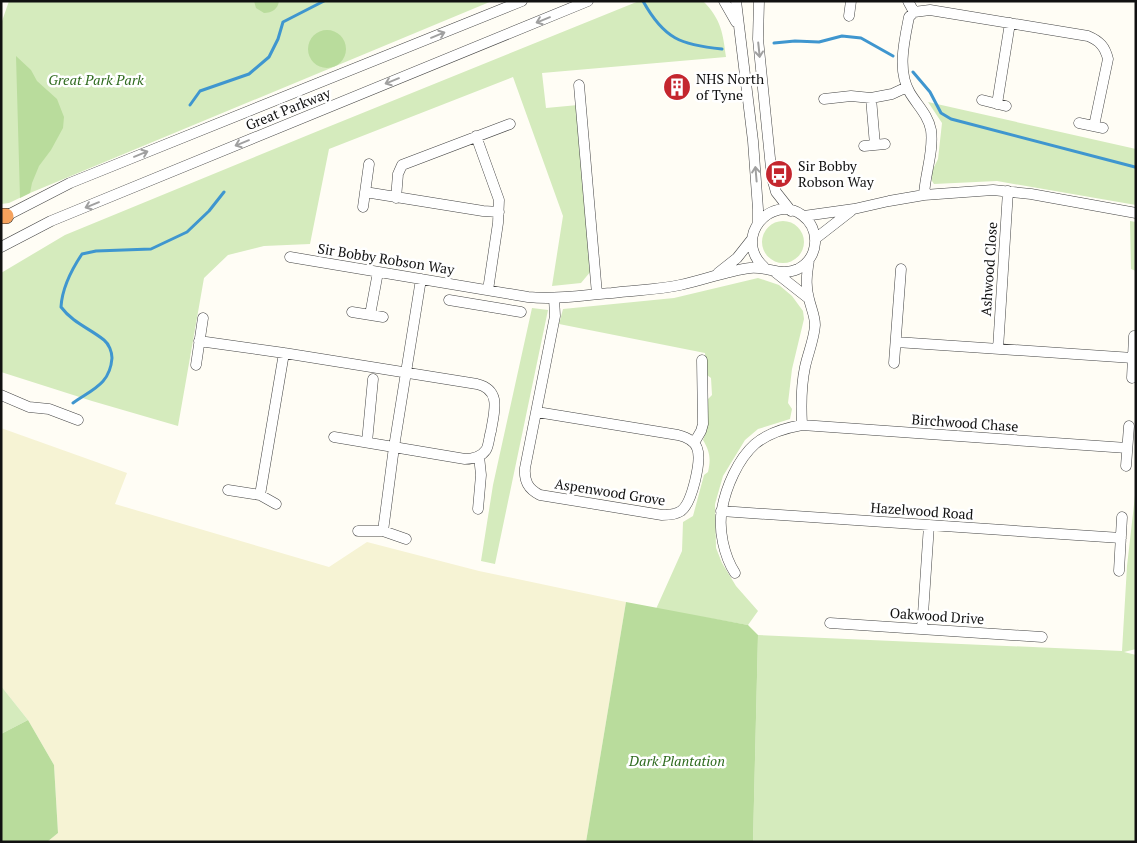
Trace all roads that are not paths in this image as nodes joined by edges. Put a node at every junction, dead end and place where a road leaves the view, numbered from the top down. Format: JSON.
{"nodes":[{"id":1,"x":522,"y":1,"type":"edge"},
{"id":2,"x":588,"y":1,"type":"edge"},
{"id":3,"x":724,"y":1,"type":"edge"},
{"id":4,"x":736,"y":1,"type":"edge"},
{"id":5,"x":758,"y":1,"type":"edge"},
{"id":6,"x":851,"y":1,"type":"edge"},
{"id":7,"x":908,"y":1,"type":"edge"},
{"id":8,"x":914,"y":12,"type":"junction"},
{"id":9,"x":849,"y":16,"type":"dead end"},
{"id":10,"x":1010,"y":23,"type":"junction"},
{"id":11,"x":739,"y":27,"type":"junction"},
{"id":12,"x":578,"y":85,"type":"dead end"},
{"id":13,"x":907,"y":87,"type":"junction"},
{"id":14,"x":871,"y":98,"type":"junction"},
{"id":15,"x":824,"y":99,"type":"dead end"},
{"id":16,"x":982,"y":100,"type":"dead end"},
{"id":17,"x":1079,"y":123,"type":"dead end"},
{"id":18,"x":510,"y":124,"type":"dead end"},
{"id":19,"x":476,"y":136,"type":"junction"},
{"id":20,"x":875,"y":145,"type":"dead end"},
{"id":21,"x":369,"y":164,"type":"dead end"},
{"id":22,"x":1008,"y":191,"type":"junction"},
{"id":23,"x":365,"y":192,"type":"junction"},
{"id":24,"x":924,"y":195,"type":"junction"},
{"id":25,"x":396,"y":198,"type":"junction"},
{"id":26,"x":363,"y":207,"type":"dead end"},
{"id":27,"x":854,"y":209,"type":"junction"},
{"id":28,"x":791,"y":211,"type":"junction"},
{"id":29,"x":499,"y":212,"type":"junction"},
{"id":30,"x":1136,"y":212,"type":"edge"},
{"id":31,"x":804,"y":216,"type":"junction"},
{"id":32,"x":3,"y":217,"type":"edge"},
{"id":33,"x":758,"y":223,"type":"junction"},
{"id":34,"x":816,"y":239,"type":"junction"},
{"id":35,"x":752,"y":240,"type":"junction"},
{"id":36,"x":1,"y":247,"type":"edge"},
{"id":37,"x":290,"y":257,"type":"dead end"},
{"id":38,"x":809,"y":260,"type":"junction"},
{"id":39,"x":764,"y":267,"type":"junction"},
{"id":40,"x":901,"y":269,"type":"dead end"},
{"id":41,"x":378,"y":272,"type":"junction"},
{"id":42,"x":775,"y":272,"type":"junction"},
{"id":43,"x":715,"y":275,"type":"junction"},
{"id":44,"x":421,"y":279,"type":"junction"},
{"id":45,"x":462,"y":286,"type":"junction"},
{"id":46,"x":488,"y":290,"type":"junction"},
{"id":47,"x":513,"y":294,"type":"junction"},
{"id":48,"x":597,"y":294,"type":"junction"},
{"id":49,"x":554,"y":298,"type":"junction"},
{"id":50,"x":808,"y":298,"type":"junction"},
{"id":51,"x":352,"y":312,"type":"dead end"},
{"id":52,"x":370,"y":315,"type":"junction"},
{"id":53,"x":383,"y":317,"type":"dead end"},
{"id":54,"x":203,"y":318,"type":"dead end"},
{"id":55,"x":1134,"y":336,"type":"dead end"},
{"id":56,"x":199,"y":341,"type":"junction"},
{"id":57,"x":896,"y":342,"type":"junction"},
{"id":58,"x":998,"y":349,"type":"junction"},
{"id":59,"x":284,"y":352,"type":"junction"},
{"id":60,"x":1133,"y":358,"type":"junction"},
{"id":61,"x":702,"y":360,"type":"dead end"},
{"id":62,"x":894,"y":364,"type":"dead end"},
{"id":63,"x":196,"y":365,"type":"dead end"},
{"id":64,"x":406,"y":373,"type":"junction"},
{"id":65,"x":1132,"y":378,"type":"dead end"},
{"id":66,"x":373,"y":379,"type":"dead end"},
{"id":67,"x":1,"y":395,"type":"edge"},
{"id":68,"x":537,"y":412,"type":"junction"},
{"id":69,"x":78,"y":420,"type":"dead end"},
{"id":70,"x":802,"y":425,"type":"junction"},
{"id":71,"x":1128,"y":426,"type":"dead end"},
{"id":72,"x":334,"y":437,"type":"dead end"},
{"id":73,"x":367,"y":442,"type":"junction"},
{"id":74,"x":694,"y":443,"type":"junction"},
{"id":75,"x":394,"y":447,"type":"junction"},
{"id":76,"x":1127,"y":448,"type":"junction"},
{"id":77,"x":479,"y":456,"type":"junction"},
{"id":78,"x":1126,"y":466,"type":"dead end"},
{"id":79,"x":228,"y":490,"type":"dead end"},
{"id":80,"x":260,"y":495,"type":"junction"},
{"id":81,"x":276,"y":504,"type":"dead end"},
{"id":82,"x":478,"y":509,"type":"dead end"},
{"id":83,"x":722,"y":511,"type":"junction"},
{"id":84,"x":1122,"y":517,"type":"dead end"},
{"id":85,"x":929,"y":525,"type":"junction"},
{"id":86,"x":358,"y":531,"type":"dead end"},
{"id":87,"x":383,"y":531,"type":"junction"},
{"id":88,"x":1121,"y":538,"type":"junction"},
{"id":89,"x":406,"y":539,"type":"dead end"},
{"id":90,"x":1119,"y":571,"type":"dead end"},
{"id":91,"x":735,"y":573,"type":"dead end"},
{"id":92,"x":830,"y":623,"type":"dead end"},
{"id":93,"x":922,"y":629,"type":"junction"},
{"id":94,"x":1042,"y":638,"type":"dead end"}],
"edges":[{"from":32,"to":1,"type":"street","name":"Great Parkway","one_way":true},
{"from":2,"to":36,"type":"street","name":"Great Parkway","one_way":true},
{"from":3,"to":11,"type":"street"},
{"from":4,"to":11,"type":"street"},
{"from":5,"to":28,"type":"street","one_way":true},
{"from":6,"to":9,"type":"street"},
{"from":7,"to":8,"type":"street"},
{"from":8,"to":10,"type":"street"},
{"from":8,"to":13,"type":"street"},
{"from":10,"to":16,"type":"street"},
{"from":10,"to":17,"type":"street"},
{"from":33,"to":11,"type":"street","one_way":true},
{"from":12,"to":48,"type":"street"},
{"from":13,"to":14,"type":"street"},
{"from":13,"to":24,"type":"street"},
{"from":14,"to":15,"type":"street"},
{"from":14,"to":20,"type":"street"},
{"from":18,"to":19,"type":"street"},
{"from":19,"to":25,"type":"street"},
{"from":19,"to":29,"type":"street"},
{"from":21,"to":23,"type":"street"},
{"from":22,"to":24,"type":"street"},
{"from":22,"to":30,"type":"street"},
{"from":22,"to":58,"type":"street","name":"Ashwood Close"},
{"from":23,"to":25,"type":"street"},
{"from":23,"to":26,"type":"street"},
{"from":24,"to":27,"type":"street"},
{"from":25,"to":29,"type":"street"},
{"from":27,"to":31,"type":"street"},
{"from":27,"to":34,"type":"street"},
{"from":28,"to":31,"type":"street"},
{"from":28,"to":33,"type":"street"},
{"from":29,"to":46,"type":"street"},
{"from":31,"to":34,"type":"street"},
{"from":33,"to":35,"type":"street"},
{"from":34,"to":38,"type":"street"},
{"from":35,"to":39,"type":"street"},
{"from":35,"to":43,"type":"street","name":"Sir Bobby Robson Way"},
{"from":37,"to":41,"type":"street","name":"Sir Bobby Robson Way"},
{"from":38,"to":42,"type":"street"},
{"from":38,"to":50,"type":"street"},
{"from":39,"to":42,"type":"street"},
{"from":39,"to":43,"type":"street","name":"Sir Bobby Robson Way"},
{"from":40,"to":57,"type":"street"},
{"from":41,"to":44,"type":"street","name":"Sir Bobby Robson Way"},
{"from":41,"to":52,"type":"street"},
{"from":42,"to":50,"type":"street"},
{"from":43,"to":48,"type":"street","name":"Sir Bobby Robson Way"},
{"from":44,"to":45,"type":"street","name":"Sir Bobby Robson Way"},
{"from":44,"to":64,"type":"street"},
{"from":45,"to":46,"type":"street","name":"Sir Bobby Robson Way"},
{"from":45,"to":47,"type":"street"},
{"from":46,"to":47,"type":"street","name":"Sir Bobby Robson Way"},
{"from":47,"to":49,"type":"street","name":"Sir Bobby Robson Way"},
{"from":48,"to":49,"type":"street","name":"Sir Bobby Robson Way"},
{"from":49,"to":68,"type":"street","name":"Aspenwood Grove"},
{"from":50,"to":70,"type":"street"},
{"from":51,"to":52,"type":"street"},
{"from":52,"to":53,"type":"street"},
{"from":54,"to":56,"type":"street"},
{"from":55,"to":60,"type":"street"},
{"from":56,"to":59,"type":"street"},
{"from":56,"to":63,"type":"street"},
{"from":57,"to":58,"type":"street"},
{"from":57,"to":62,"type":"street"},
{"from":58,"to":60,"type":"street"},
{"from":59,"to":64,"type":"street"},
{"from":59,"to":80,"type":"street"},
{"from":60,"to":65,"type":"street"},
{"from":61,"to":74,"type":"street"},
{"from":64,"to":75,"type":"street"},
{"from":64,"to":77,"type":"street"},
{"from":66,"to":73,"type":"street"},
{"from":67,"to":69,"type":"street"},
{"from":68,"to":74,"type":"street"},
{"from":68,"to":74,"type":"street","name":"Aspenwood Grove"},
{"from":70,"to":76,"type":"street","name":"Birchwood Chase"},
{"from":70,"to":83,"type":"street"},
{"from":71,"to":76,"type":"street"},
{"from":72,"to":73,"type":"street"},
{"from":73,"to":75,"type":"street"},
{"from":75,"to":77,"type":"street"},
{"from":75,"to":87,"type":"street"},
{"from":76,"to":78,"type":"street"},
{"from":77,"to":82,"type":"street"},
{"from":79,"to":80,"type":"street"},
{"from":80,"to":81,"type":"street"},
{"from":83,"to":85,"type":"street","name":"Hazelwood Road"},
{"from":83,"to":91,"type":"street"},
{"from":84,"to":88,"type":"street"},
{"from":85,"to":88,"type":"street","name":"Hazelwood Road"},
{"from":85,"to":93,"type":"street"},
{"from":86,"to":87,"type":"street"},
{"from":87,"to":89,"type":"street"},
{"from":88,"to":90,"type":"street"},
{"from":92,"to":93,"type":"street","name":"Oakwood Drive"},
{"from":93,"to":94,"type":"street","name":"Oakwood Drive"}]}
